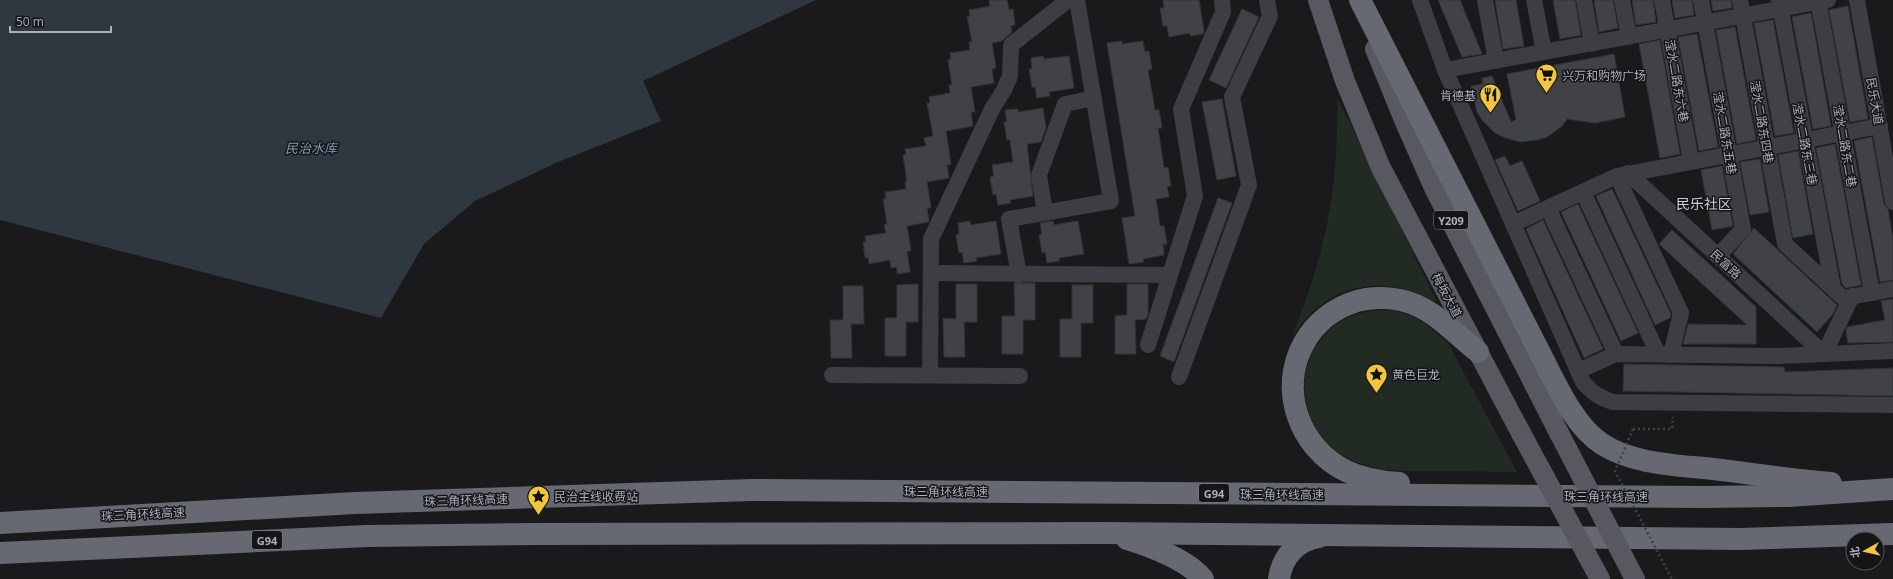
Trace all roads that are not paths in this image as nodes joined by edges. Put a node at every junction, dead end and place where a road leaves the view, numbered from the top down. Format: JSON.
{"nodes":[{"id":1,"x":1068,"y":0,"type":"edge"},
{"id":2,"x":1077,"y":0,"type":"edge"},
{"id":3,"x":1222,"y":0,"type":"edge"},
{"id":4,"x":1267,"y":0,"type":"edge"},
{"id":5,"x":1318,"y":0,"type":"edge"},
{"id":6,"x":1360,"y":0,"type":"edge"},
{"id":7,"x":1420,"y":0,"type":"edge"},
{"id":8,"x":1485,"y":0,"type":"edge"},
{"id":9,"x":1534,"y":0,"type":"edge"},
{"id":10,"x":1584,"y":0,"type":"edge"},
{"id":11,"x":1622,"y":0,"type":"edge"},
{"id":12,"x":1662,"y":0,"type":"edge"},
{"id":13,"x":1701,"y":0,"type":"edge"},
{"id":14,"x":1857,"y":0,"type":"edge"},
{"id":15,"x":1822,"y":1,"type":"edge"},
{"id":16,"x":1780,"y":4,"type":"edge"},
{"id":17,"x":1741,"y":8,"type":"edge"},
{"id":18,"x":1705,"y":23,"type":"junction"},
{"id":19,"x":1667,"y":30,"type":"junction"},
{"id":20,"x":1629,"y":37,"type":"junction"},
{"id":21,"x":1592,"y":44,"type":"junction"},
{"id":22,"x":1544,"y":52,"type":"junction"},
{"id":23,"x":1496,"y":61,"type":"junction"},
{"id":24,"x":1445,"y":70,"type":"junction"},
{"id":25,"x":1094,"y":98,"type":"junction"},
{"id":26,"x":1880,"y":126,"type":"junction"},
{"id":27,"x":1842,"y":133,"type":"junction"},
{"id":28,"x":1805,"y":140,"type":"junction"},
{"id":29,"x":1767,"y":147,"type":"junction"},
{"id":30,"x":1729,"y":154,"type":"junction"},
{"id":31,"x":1692,"y":161,"type":"junction"},
{"id":32,"x":1623,"y":175,"type":"junction"},
{"id":33,"x":1583,"y":192,"type":"junction"},
{"id":34,"x":1893,"y":202,"type":"edge"},
{"id":35,"x":1548,"y":208,"type":"junction"},
{"id":36,"x":1045,"y":213,"type":"junction"},
{"id":37,"x":1513,"y":224,"type":"junction"},
{"id":38,"x":1718,"y":256,"type":"junction"},
{"id":39,"x":931,"y":273,"type":"junction"},
{"id":40,"x":1019,"y":275,"type":"junction"},
{"id":41,"x":1170,"y":275,"type":"junction"},
{"id":42,"x":1833,"y":288,"type":"junction"},
{"id":43,"x":1893,"y":289,"type":"edge"},
{"id":44,"x":1872,"y":292,"type":"junction"},
{"id":45,"x":1852,"y":296,"type":"junction"},
{"id":46,"x":1148,"y":345,"type":"dead end"},
{"id":47,"x":1893,"y":351,"type":"edge"},
{"id":48,"x":1478,"y":352,"type":"junction"},
{"id":49,"x":1616,"y":354,"type":"junction"},
{"id":50,"x":1664,"y":354,"type":"junction"},
{"id":51,"x":1824,"y":354,"type":"junction"},
{"id":52,"x":1578,"y":371,"type":"junction"},
{"id":53,"x":832,"y":375,"type":"dead end"},
{"id":54,"x":930,"y":375,"type":"junction"},
{"id":55,"x":1020,"y":376,"type":"dead end"},
{"id":56,"x":1179,"y":376,"type":"dead end"},
{"id":57,"x":1893,"y":405,"type":"edge"},
{"id":58,"x":1784,"y":478,"type":"junction"},
{"id":59,"x":1893,"y":488,"type":"edge"},
{"id":60,"x":0,"y":523,"type":"edge"},
{"id":61,"x":1103,"y":533,"type":"junction"},
{"id":62,"x":1893,"y":534,"type":"edge"},
{"id":63,"x":1326,"y":536,"type":"junction"},
{"id":64,"x":0,"y":553,"type":"edge"},
{"id":65,"x":1203,"y":579,"type":"edge"},
{"id":66,"x":1279,"y":579,"type":"edge"},
{"id":67,"x":1600,"y":579,"type":"edge"},
{"id":68,"x":1635,"y":579,"type":"edge"}],
"edges":[{"from":1,"to":39,"type":"street"},
{"from":2,"to":25,"type":"street"},
{"from":3,"to":41,"type":"street"},
{"from":4,"to":56,"type":"street"},
{"from":5,"to":48,"type":"main road","name":"梅坂大道"},
{"from":6,"to":58,"type":"highway"},
{"from":6,"to":68,"type":"main road","number":"Y209","bridge":true},
{"from":7,"to":24,"type":"street"},
{"from":8,"to":23,"type":"street"},
{"from":9,"to":22,"type":"street"},
{"from":10,"to":21,"type":"street"},
{"from":11,"to":20,"type":"street"},
{"from":12,"to":19,"type":"street","name":"滢水二路东六巷"},
{"from":13,"to":18,"type":"street","name":"滢水二路东五巷"},
{"from":14,"to":26,"type":"street","name":"民乐大道"},
{"from":15,"to":16,"type":"street"},
{"from":15,"to":27,"type":"street","name":"滢水二路东二巷"},
{"from":16,"to":17,"type":"street"},
{"from":16,"to":28,"type":"street","name":"滢水二路东三巷"},
{"from":17,"to":18,"type":"street"},
{"from":17,"to":29,"type":"street","name":"滢水二路东四巷"},
{"from":18,"to":19,"type":"street"},
{"from":18,"to":30,"type":"street","name":"滢水二路东五巷"},
{"from":19,"to":20,"type":"street"},
{"from":19,"to":31,"type":"street","name":"滢水二路东六巷"},
{"from":20,"to":21,"type":"street"},
{"from":21,"to":22,"type":"street"},
{"from":22,"to":23,"type":"street"},
{"from":23,"to":24,"type":"street"},
{"from":24,"to":37,"type":"street"},
{"from":25,"to":36,"type":"street"},
{"from":25,"to":36,"type":"street"},
{"from":26,"to":27,"type":"street"},
{"from":26,"to":34,"type":"street","name":"民乐大道"},
{"from":27,"to":28,"type":"street"},
{"from":27,"to":44,"type":"street","name":"滢水二路东二巷"},
{"from":28,"to":29,"type":"street"},
{"from":28,"to":42,"type":"street","name":"滢水二路东三巷"},
{"from":29,"to":30,"type":"street"},
{"from":29,"to":42,"type":"street","name":"滢水二路东四巷"},
{"from":30,"to":31,"type":"street"},
{"from":30,"to":38,"type":"street","name":"滢水二路东五巷"},
{"from":31,"to":32,"type":"street"},
{"from":32,"to":33,"type":"street"},
{"from":32,"to":38,"type":"street","name":"民富路"},
{"from":32,"to":50,"type":"street"},
{"from":33,"to":35,"type":"street"},
{"from":33,"to":50,"type":"street"},
{"from":35,"to":37,"type":"street"},
{"from":35,"to":49,"type":"street"},
{"from":36,"to":40,"type":"street"},
{"from":37,"to":52,"type":"street"},
{"from":38,"to":51,"type":"street","name":"民富路"},
{"from":39,"to":40,"type":"street"},
{"from":39,"to":54,"type":"street"},
{"from":40,"to":41,"type":"street"},
{"from":41,"to":46,"type":"street"},
{"from":42,"to":45,"type":"street"},
{"from":43,"to":44,"type":"street"},
{"from":44,"to":45,"type":"street"},
{"from":45,"to":51,"type":"street"},
{"from":47,"to":51,"type":"street"},
{"from":48,"to":58,"type":"highway"},
{"from":48,"to":67,"type":"main road","name":"梅坂大道","bridge":true},
{"from":49,"to":50,"type":"street"},
{"from":49,"to":52,"type":"street"},
{"from":50,"to":51,"type":"street"},
{"from":52,"to":57,"type":"street"},
{"from":53,"to":54,"type":"street"},
{"from":54,"to":55,"type":"street"},
{"from":58,"to":59,"type":"highway"},
{"from":59,"to":60,"type":"highway","name":"珠三角环线高速","number":"G94"},
{"from":61,"to":63,"type":"highway","number":"G94"},
{"from":61,"to":64,"type":"highway","number":"G94"},
{"from":61,"to":65,"type":"highway"},
{"from":62,"to":63,"type":"highway","number":"G94"},
{"from":63,"to":66,"type":"highway"}]}
